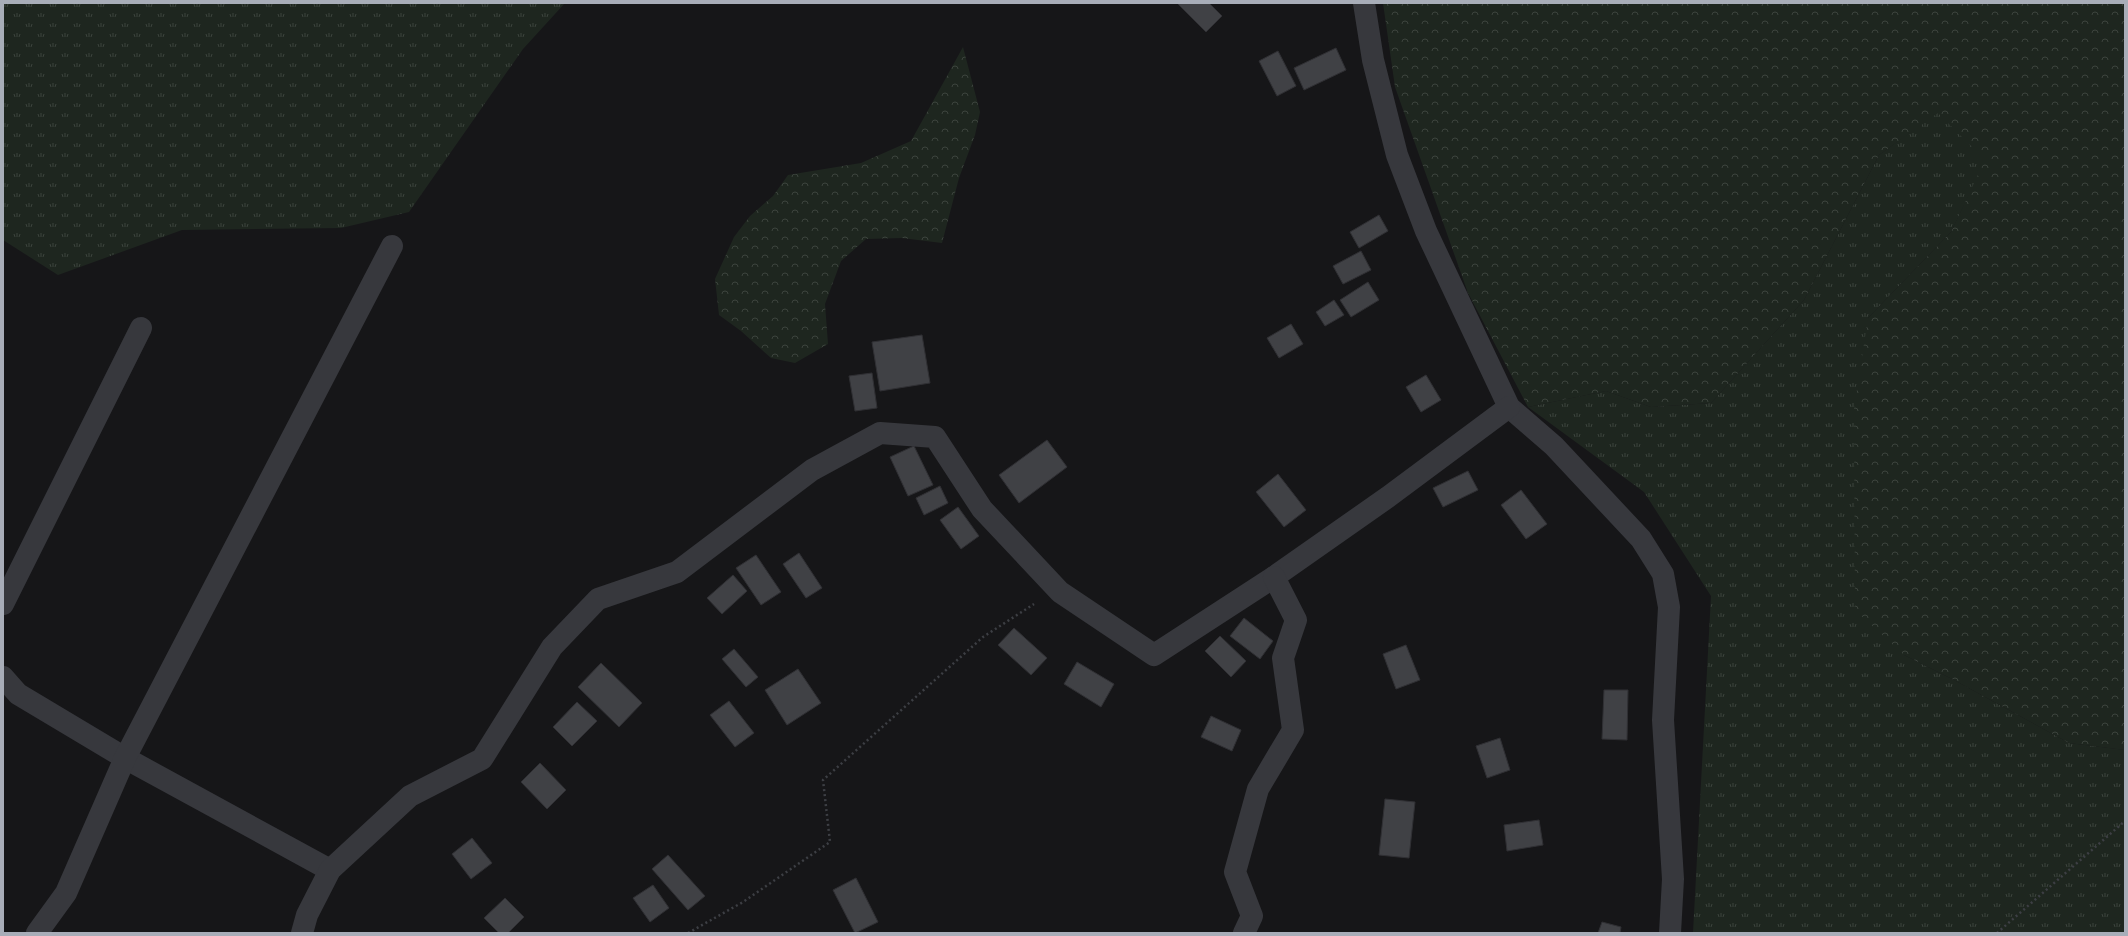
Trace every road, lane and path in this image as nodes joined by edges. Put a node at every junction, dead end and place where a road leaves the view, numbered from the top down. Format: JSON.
{"nodes":[{"id":1,"x":1364,"y":3,"type":"edge"},
{"id":2,"x":392,"y":246,"type":"dead end"},
{"id":3,"x":141,"y":328,"type":"dead end"},
{"id":4,"x":1509,"y":407,"type":"junction"},
{"id":5,"x":1274,"y":577,"type":"junction"},
{"id":6,"x":1060,"y":592,"type":"junction"},
{"id":7,"x":3,"y":604,"type":"edge"},
{"id":8,"x":3,"y":677,"type":"edge"},
{"id":9,"x":125,"y":758,"type":"junction"},
{"id":10,"x":2125,"y":821,"type":"edge"},
{"id":11,"x":330,"y":870,"type":"junction"},
{"id":12,"x":37,"y":933,"type":"edge"},
{"id":13,"x":302,"y":933,"type":"edge"},
{"id":14,"x":688,"y":933,"type":"edge"},
{"id":15,"x":1244,"y":933,"type":"edge"},
{"id":16,"x":1670,"y":933,"type":"edge"},
{"id":17,"x":1998,"y":933,"type":"edge"}],
"edges":[{"from":1,"to":4,"type":"street"},
{"from":2,"to":9,"type":"street"},
{"from":3,"to":7,"type":"street"},
{"from":4,"to":5,"type":"street"},
{"from":4,"to":16,"type":"street"},
{"from":5,"to":6,"type":"street"},
{"from":5,"to":15,"type":"street"},
{"from":6,"to":11,"type":"street"},
{"from":6,"to":14,"type":"path"},
{"from":8,"to":9,"type":"street"},
{"from":9,"to":11,"type":"street"},
{"from":9,"to":12,"type":"street"},
{"from":10,"to":17,"type":"path"},
{"from":11,"to":13,"type":"street"}]}
